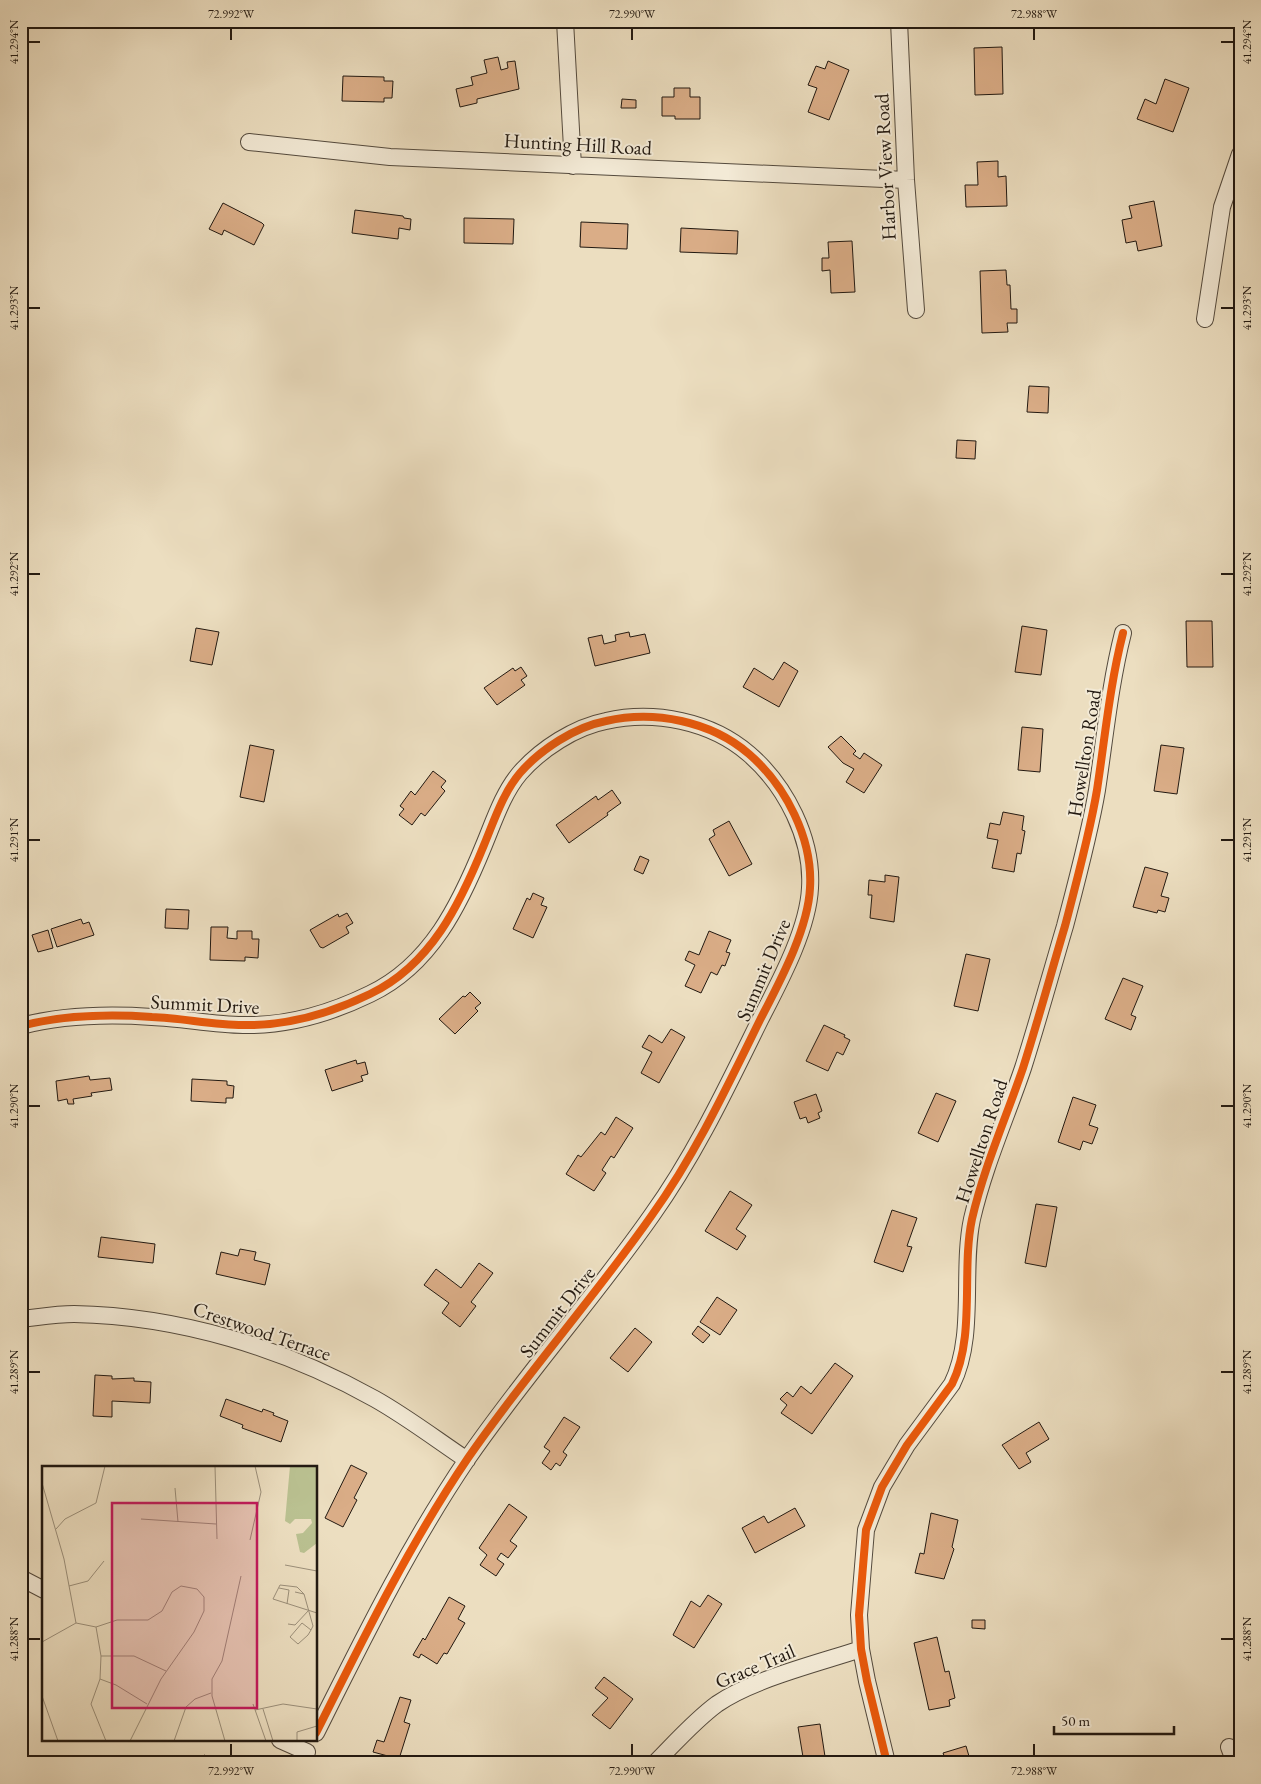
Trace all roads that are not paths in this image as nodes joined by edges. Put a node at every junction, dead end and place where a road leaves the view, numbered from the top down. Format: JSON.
{"nodes":[{"id":1,"x":565,"y":21,"type":"edge"},
{"id":2,"x":899,"y":21,"type":"edge"},
{"id":3,"x":249,"y":142,"type":"dead end"},
{"id":4,"x":1240,"y":154,"type":"edge"},
{"id":5,"x":573,"y":166,"type":"junction"},
{"id":6,"x":906,"y":180,"type":"junction"},
{"id":7,"x":916,"y":310,"type":"dead end"},
{"id":8,"x":1205,"y":319,"type":"dead end"},
{"id":9,"x":1123,"y":632,"type":"dead end"},
{"id":10,"x":21,"y":1026,"type":"edge"},
{"id":11,"x":21,"y":1319,"type":"edge"},
{"id":12,"x":467,"y":1460,"type":"junction"},
{"id":13,"x":21,"y":1578,"type":"edge"},
{"id":14,"x":42,"y":1589,"type":"edge"},
{"id":15,"x":861,"y":1649,"type":"junction"},
{"id":16,"x":318,"y":1729,"type":"edge"},
{"id":17,"x":284,"y":1742,"type":"edge"},
{"id":18,"x":1229,"y":1747,"type":"dead end"},
{"id":19,"x":307,"y":1752,"type":"edge"},
{"id":20,"x":655,"y":1763,"type":"edge"},
{"id":21,"x":888,"y":1763,"type":"edge"},
{"id":22,"x":1235,"y":1763,"type":"edge"}],
"edges":[{"from":1,"to":5,"type":"street"},
{"from":2,"to":6,"type":"street","name":"Harbor View Road"},
{"from":3,"to":5,"type":"street","name":"Hunting Hill Road"},
{"from":4,"to":8,"type":"street"},
{"from":5,"to":6,"type":"street","name":"Hunting Hill Road"},
{"from":6,"to":7,"type":"street","name":"Harbor View Road"},
{"from":9,"to":15,"type":"street","name":"Howellton Road"},
{"from":10,"to":12,"type":"street","name":"Summit Drive"},
{"from":11,"to":12,"type":"street","name":"Crestwood Terrace"},
{"from":12,"to":16,"type":"street","name":"Summit Drive"},
{"from":13,"to":14,"type":"street"},
{"from":15,"to":20,"type":"street","name":"Grace Trail"},
{"from":15,"to":21,"type":"street","name":"Howellton Road"},
{"from":17,"to":19,"type":"street"},
{"from":18,"to":22,"type":"street"}]}
